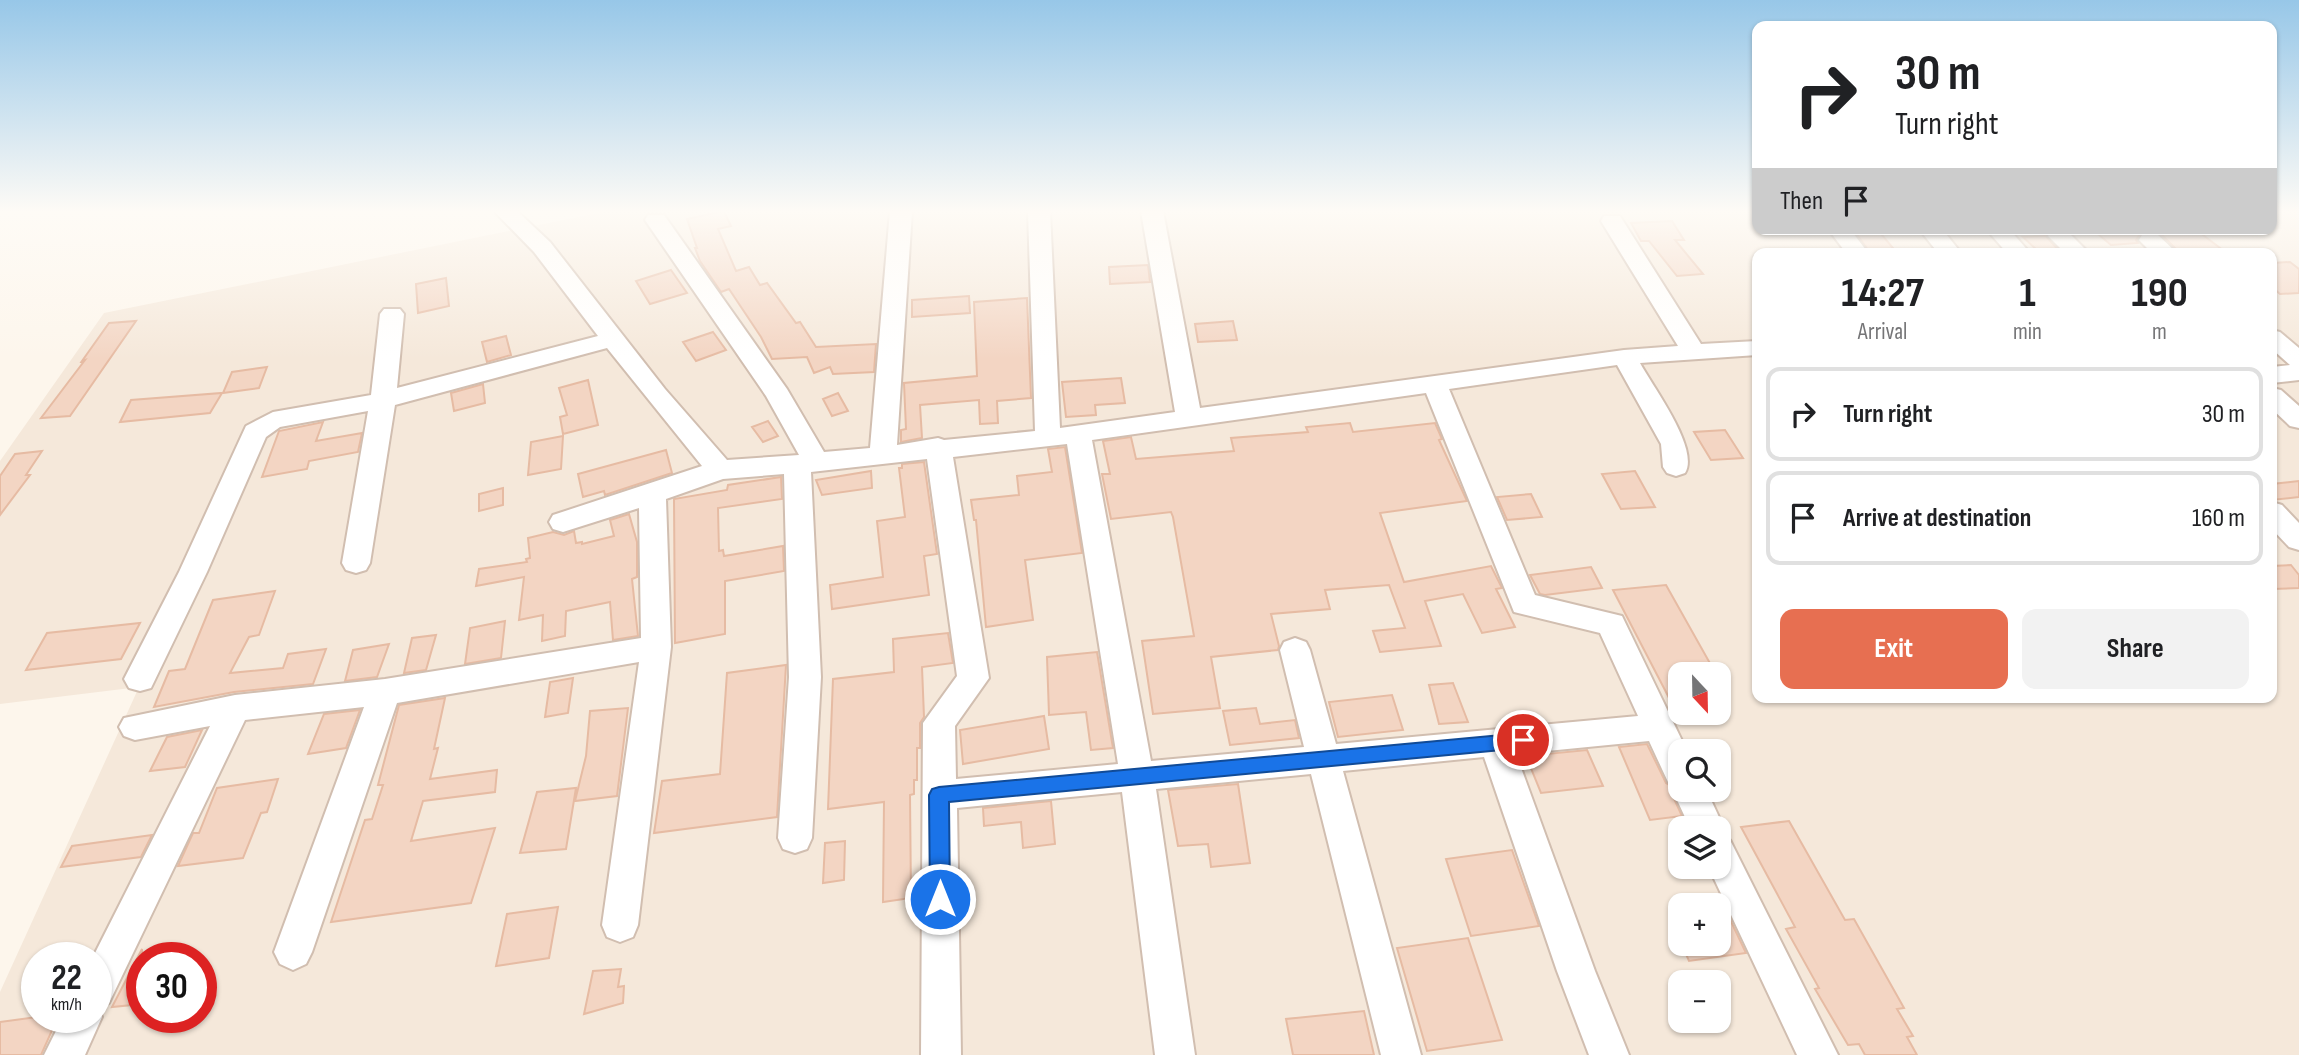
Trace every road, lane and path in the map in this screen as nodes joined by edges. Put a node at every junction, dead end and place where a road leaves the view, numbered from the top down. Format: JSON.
{"nodes":[{"id":1,"x":552,"y":260,"type":"edge"},
{"id":2,"x":684,"y":260,"type":"edge"},
{"id":3,"x":897,"y":260,"type":"edge"},
{"id":4,"x":1044,"y":260,"type":"edge"},
{"id":5,"x":1161,"y":260,"type":"edge"},
{"id":6,"x":1637,"y":260,"type":"edge"},
{"id":7,"x":392,"y":314,"type":"dead end"},
{"id":8,"x":614,"y":339,"type":"junction"},
{"id":9,"x":2277,"y":341,"type":"edge"},
{"id":10,"x":1752,"y":348,"type":"edge"},
{"id":11,"x":1693,"y":352,"type":"junction"},
{"id":12,"x":1624,"y":357,"type":"junction"},
{"id":13,"x":2299,"y":359,"type":"edge"},
{"id":14,"x":2299,"y":372,"type":"edge"},
{"id":15,"x":2277,"y":374,"type":"edge"},
{"id":16,"x":1436,"y":385,"type":"junction"},
{"id":17,"x":383,"y":400,"type":"junction"},
{"id":18,"x":2277,"y":400,"type":"edge"},
{"id":19,"x":1189,"y":418,"type":"junction"},
{"id":20,"x":2299,"y":420,"type":"edge"},
{"id":21,"x":1063,"y":435,"type":"junction"},
{"id":22,"x":938,"y":447,"type":"junction"},
{"id":23,"x":883,"y":454,"type":"junction"},
{"id":24,"x":807,"y":463,"type":"junction"},
{"id":25,"x":1676,"y":467,"type":"dead end"},
{"id":26,"x":720,"y":470,"type":"junction"},
{"id":27,"x":652,"y":494,"type":"junction"},
{"id":28,"x":2277,"y":517,"type":"edge"},
{"id":29,"x":562,"y":522,"type":"dead end"},
{"id":30,"x":2299,"y":540,"type":"edge"},
{"id":31,"x":356,"y":563,"type":"dead end"},
{"id":32,"x":656,"y":647,"type":"junction"},
{"id":33,"x":1296,"y":650,"type":"dead end"},
{"id":34,"x":140,"y":679,"type":"dead end"},
{"id":35,"x":385,"y":692,"type":"junction"},
{"id":36,"x":235,"y":708,"type":"junction"},
{"id":37,"x":135,"y":727,"type":"dead end"},
{"id":38,"x":1658,"y":727,"type":"junction"},
{"id":39,"x":1496,"y":743,"type":"junction"},
{"id":40,"x":1668,"y":747,"type":"edge"},
{"id":41,"x":1323,"y":760,"type":"junction"},
{"id":42,"x":1137,"y":775,"type":"junction"},
{"id":43,"x":939,"y":795,"type":"junction"},
{"id":44,"x":795,"y":838,"type":"dead end"},
{"id":45,"x":1731,"y":877,"type":"edge"},
{"id":46,"x":620,"y":925,"type":"dead end"},
{"id":47,"x":293,"y":951,"type":"dead end"},
{"id":48,"x":112,"y":958,"type":"edge"},
{"id":49,"x":75,"y":1033,"type":"edge"},
{"id":50,"x":64,"y":1055,"type":"edge"},
{"id":51,"x":941,"y":1055,"type":"edge"},
{"id":52,"x":1175,"y":1055,"type":"edge"},
{"id":53,"x":1401,"y":1055,"type":"edge"},
{"id":54,"x":1609,"y":1055,"type":"edge"},
{"id":55,"x":1818,"y":1055,"type":"edge"}],
"edges":[{"from":1,"to":8,"type":"street"},
{"from":2,"to":24,"type":"street"},
{"from":3,"to":23,"type":"street"},
{"from":4,"to":21,"type":"street"},
{"from":5,"to":19,"type":"street"},
{"from":6,"to":11,"type":"street"},
{"from":7,"to":17,"type":"street"},
{"from":8,"to":17,"type":"street"},
{"from":8,"to":26,"type":"street"},
{"from":9,"to":13,"type":"street"},
{"from":10,"to":11,"type":"street"},
{"from":11,"to":12,"type":"street"},
{"from":12,"to":16,"type":"street"},
{"from":12,"to":25,"type":"street"},
{"from":14,"to":15,"type":"street"},
{"from":16,"to":19,"type":"street"},
{"from":16,"to":38,"type":"street"},
{"from":17,"to":31,"type":"street"},
{"from":17,"to":34,"type":"street"},
{"from":18,"to":20,"type":"street"},
{"from":19,"to":21,"type":"street"},
{"from":21,"to":22,"type":"street"},
{"from":21,"to":42,"type":"street"},
{"from":22,"to":23,"type":"street"},
{"from":22,"to":43,"type":"street"},
{"from":23,"to":24,"type":"street"},
{"from":24,"to":26,"type":"street"},
{"from":24,"to":44,"type":"street"},
{"from":26,"to":27,"type":"street"},
{"from":27,"to":29,"type":"street"},
{"from":27,"to":32,"type":"street"},
{"from":28,"to":30,"type":"street"},
{"from":32,"to":35,"type":"street"},
{"from":32,"to":46,"type":"street"},
{"from":33,"to":41,"type":"street"},
{"from":35,"to":36,"type":"street"},
{"from":35,"to":47,"type":"street"},
{"from":36,"to":37,"type":"street"},
{"from":36,"to":48,"type":"street"},
{"from":38,"to":39,"type":"street"},
{"from":38,"to":40,"type":"street"},
{"from":39,"to":41,"type":"street"},
{"from":39,"to":54,"type":"street"},
{"from":41,"to":42,"type":"street"},
{"from":41,"to":53,"type":"street"},
{"from":42,"to":43,"type":"street"},
{"from":42,"to":52,"type":"street"},
{"from":43,"to":51,"type":"street"},
{"from":45,"to":55,"type":"street"},
{"from":49,"to":50,"type":"street"}]}
